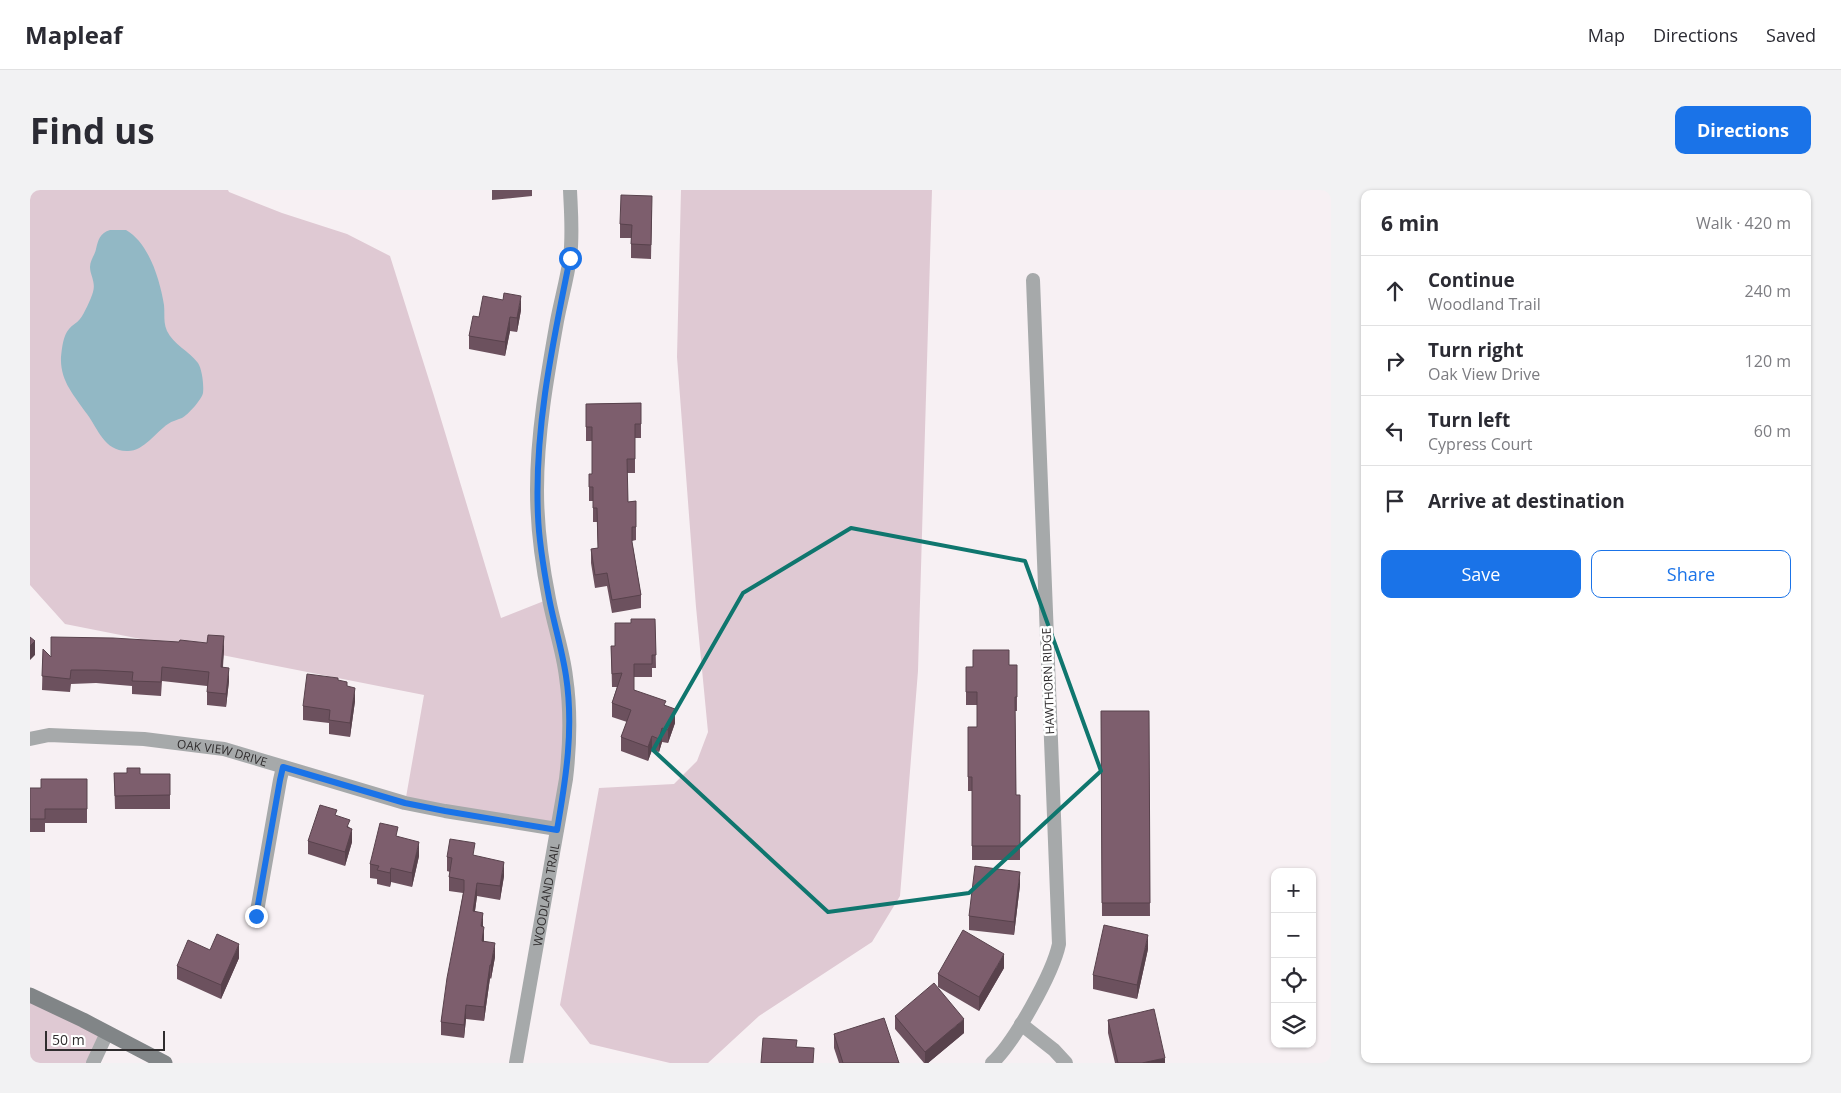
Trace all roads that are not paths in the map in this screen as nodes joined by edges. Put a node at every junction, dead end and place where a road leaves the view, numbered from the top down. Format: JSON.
{"nodes":[{"id":1,"x":570,"y":190,"type":"edge"},
{"id":2,"x":1033,"y":280,"type":"dead end"},
{"id":3,"x":30,"y":739,"type":"edge"},
{"id":4,"x":283,"y":767,"type":"junction"},
{"id":5,"x":557,"y":830,"type":"junction"},
{"id":6,"x":256,"y":916,"type":"dead end"},
{"id":7,"x":30,"y":995,"type":"edge"},
{"id":8,"x":1021,"y":1024,"type":"junction"},
{"id":9,"x":108,"y":1033,"type":"junction"},
{"id":10,"x":93,"y":1063,"type":"edge"},
{"id":11,"x":165,"y":1063,"type":"edge"},
{"id":12,"x":516,"y":1063,"type":"edge"},
{"id":13,"x":992,"y":1063,"type":"edge"},
{"id":14,"x":1066,"y":1063,"type":"edge"}],
"edges":[{"from":1,"to":5,"type":"street","name":"WOODLAND TRAIL"},
{"from":2,"to":8,"type":"street","name":"HAWTHORN RIDGE"},
{"from":3,"to":4,"type":"street","name":"OAK VIEW DRIVE"},
{"from":4,"to":5,"type":"street","name":"OAK VIEW DRIVE"},
{"from":4,"to":6,"type":"street"},
{"from":5,"to":12,"type":"street","name":"WOODLAND TRAIL"},
{"from":7,"to":9,"type":"main road"},
{"from":8,"to":13,"type":"street","name":"HAWTHORN RIDGE"},
{"from":8,"to":14,"type":"street"},
{"from":9,"to":10,"type":"street"},
{"from":9,"to":11,"type":"main road"}]}
